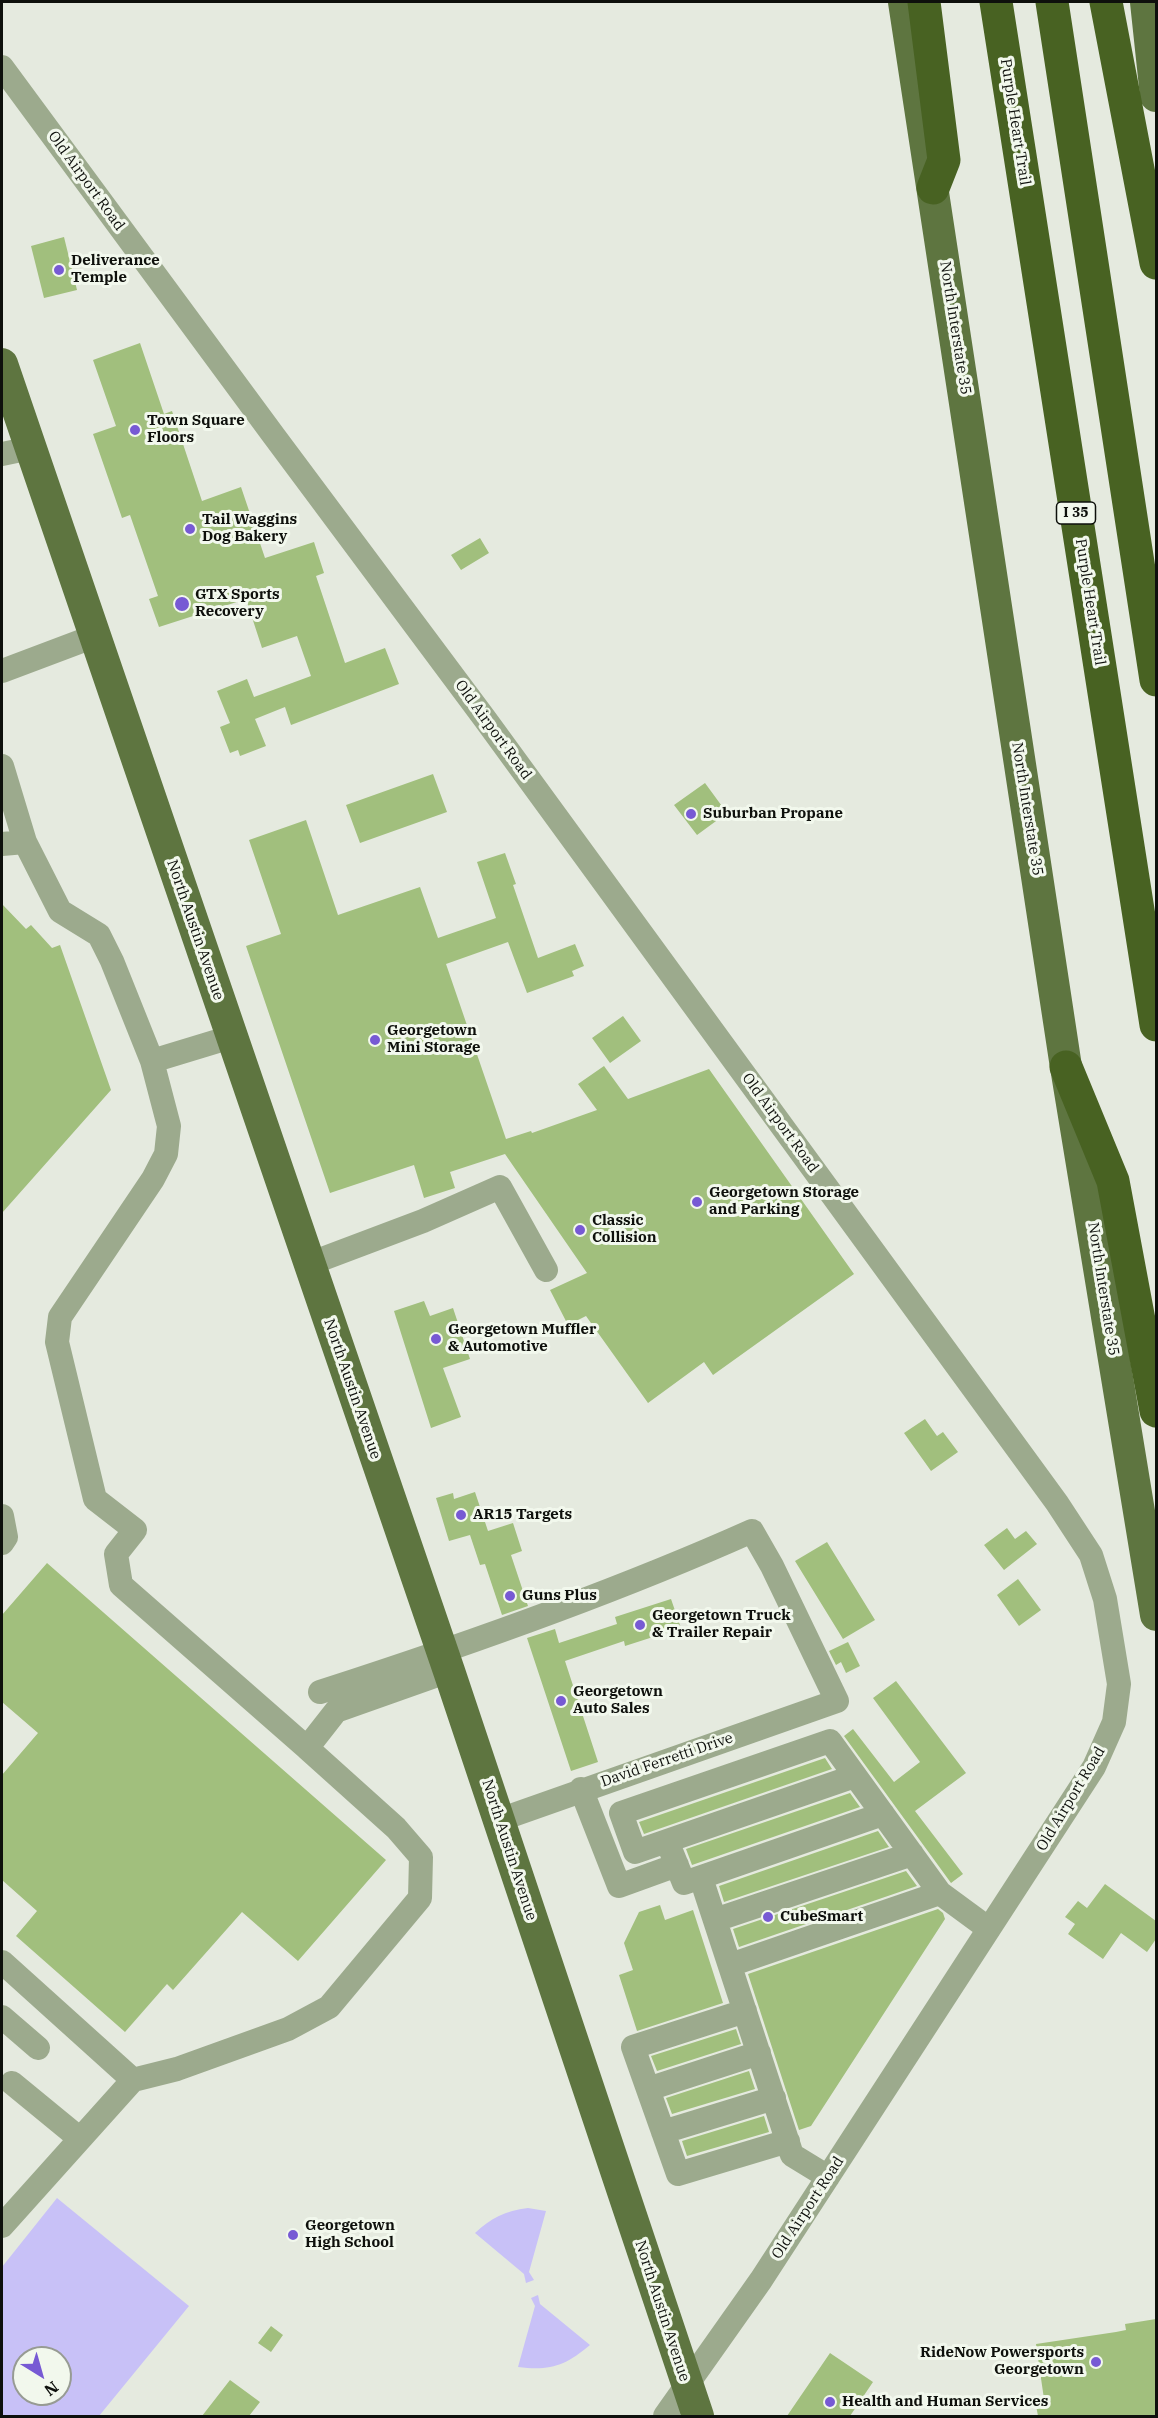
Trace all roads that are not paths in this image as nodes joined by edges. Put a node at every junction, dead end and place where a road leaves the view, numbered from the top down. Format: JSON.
{"nodes":[{"id":1,"x":904,"y":2,"type":"edge"},
{"id":2,"x":924,"y":2,"type":"edge"},
{"id":3,"x":996,"y":2,"type":"edge"},
{"id":4,"x":1052,"y":2,"type":"edge"},
{"id":5,"x":1106,"y":2,"type":"edge"},
{"id":6,"x":1146,"y":2,"type":"edge"},
{"id":7,"x":2,"y":67,"type":"edge"},
{"id":8,"x":1156,"y":96,"type":"edge"},
{"id":9,"x":933,"y":188,"type":"junction"},
{"id":10,"x":1156,"y":263,"type":"edge"},
{"id":11,"x":2,"y":364,"type":"edge"},
{"id":12,"x":16,"y":451,"type":"edge"},
{"id":13,"x":94,"y":636,"type":"junction"},
{"id":14,"x":2,"y":672,"type":"edge"},
{"id":15,"x":1156,"y":680,"type":"edge"},
{"id":16,"x":2,"y":766,"type":"edge"},
{"id":17,"x":13,"y":843,"type":"edge"},
{"id":18,"x":1156,"y":1025,"type":"edge"},
{"id":19,"x":231,"y":1037,"type":"junction"},
{"id":20,"x":152,"y":1061,"type":"junction"},
{"id":21,"x":1066,"y":1067,"type":"junction"},
{"id":22,"x":309,"y":1264,"type":"junction"},
{"id":23,"x":546,"y":1270,"type":"dead end"},
{"id":24,"x":1156,"y":1411,"type":"edge"},
{"id":25,"x":2,"y":1516,"type":"edge"},
{"id":26,"x":2,"y":1543,"type":"edge"},
{"id":27,"x":1156,"y":1616,"type":"edge"},
{"id":28,"x":446,"y":1661,"type":"junction"},
{"id":29,"x":320,"y":1692,"type":"dead end"},
{"id":30,"x":307,"y":1748,"type":"junction"},
{"id":31,"x":855,"y":1776,"type":"junction"},
{"id":32,"x":581,"y":1789,"type":"junction"},
{"id":33,"x":883,"y":1814,"type":"junction"},
{"id":34,"x":499,"y":1820,"type":"junction"},
{"id":35,"x":667,"y":1841,"type":"junction"},
{"id":36,"x":912,"y":1854,"type":"junction"},
{"id":37,"x":677,"y":1865,"type":"junction"},
{"id":38,"x":701,"y":1878,"type":"junction"},
{"id":39,"x":940,"y":1893,"type":"junction"},
{"id":40,"x":715,"y":1920,"type":"junction"},
{"id":41,"x":989,"y":1929,"type":"junction"},
{"id":42,"x":2,"y":1962,"type":"edge"},
{"id":43,"x":730,"y":1965,"type":"junction"},
{"id":44,"x":745,"y":2011,"type":"junction"},
{"id":45,"x":2,"y":2017,"type":"edge"},
{"id":46,"x":38,"y":2048,"type":"dead end"},
{"id":47,"x":759,"y":2053,"type":"junction"},
{"id":48,"x":133,"y":2080,"type":"junction"},
{"id":49,"x":12,"y":2083,"type":"dead end"},
{"id":50,"x":648,"y":2089,"type":"junction"},
{"id":51,"x":774,"y":2098,"type":"junction"},
{"id":52,"x":663,"y":2132,"type":"junction"},
{"id":53,"x":79,"y":2138,"type":"junction"},
{"id":54,"x":788,"y":2141,"type":"junction"},
{"id":55,"x":828,"y":2177,"type":"junction"},
{"id":56,"x":2,"y":2226,"type":"edge"},
{"id":57,"x":687,"y":2384,"type":"junction"},
{"id":58,"x":665,"y":2416,"type":"edge"},
{"id":59,"x":698,"y":2416,"type":"edge"}],
"edges":[{"from":1,"to":9,"type":"main road","name":"North Interstate 35"},
{"from":2,"to":9,"type":"highway"},
{"from":3,"to":18,"type":"highway","name":"Purple Heart Trail","number":"I 35"},
{"from":4,"to":15,"type":"highway"},
{"from":5,"to":10,"type":"highway"},
{"from":6,"to":8,"type":"main road"},
{"from":7,"to":41,"type":"street","name":"Old Airport Road"},
{"from":9,"to":21,"type":"main road","name":"North Interstate 35"},
{"from":11,"to":12,"type":"main road","name":"North Austin Avenue"},
{"from":12,"to":13,"type":"main road","name":"North Austin Avenue"},
{"from":13,"to":14,"type":"street"},
{"from":13,"to":19,"type":"main road","name":"North Austin Avenue"},
{"from":16,"to":17,"type":"street"},
{"from":17,"to":20,"type":"street"},
{"from":19,"to":20,"type":"street"},
{"from":19,"to":22,"type":"main road","name":"North Austin Avenue"},
{"from":20,"to":30,"type":"street"},
{"from":21,"to":24,"type":"highway"},
{"from":21,"to":27,"type":"main road","name":"North Interstate 35"},
{"from":22,"to":23,"type":"street"},
{"from":22,"to":28,"type":"main road","name":"North Austin Avenue"},
{"from":25,"to":26,"type":"street"},
{"from":28,"to":29,"type":"street"},
{"from":28,"to":30,"type":"street"},
{"from":28,"to":32,"type":"street","name":"David Ferretti Drive"},
{"from":28,"to":34,"type":"main road","name":"North Austin Avenue"},
{"from":30,"to":48,"type":"street"},
{"from":31,"to":33,"type":"street"},
{"from":31,"to":35,"type":"street"},
{"from":31,"to":35,"type":"street"},
{"from":32,"to":34,"type":"street","name":"David Ferretti Drive"},
{"from":32,"to":37,"type":"street"},
{"from":33,"to":36,"type":"street"},
{"from":33,"to":38,"type":"street"},
{"from":34,"to":57,"type":"main road","name":"North Austin Avenue"},
{"from":35,"to":37,"type":"street"},
{"from":36,"to":39,"type":"street"},
{"from":36,"to":40,"type":"street"},
{"from":37,"to":38,"type":"street"},
{"from":38,"to":40,"type":"street"},
{"from":39,"to":41,"type":"street"},
{"from":39,"to":43,"type":"street"},
{"from":40,"to":43,"type":"street"},
{"from":41,"to":55,"type":"street","name":"Old Airport Road"},
{"from":42,"to":48,"type":"street"},
{"from":43,"to":44,"type":"street"},
{"from":44,"to":47,"type":"street"},
{"from":44,"to":50,"type":"street"},
{"from":45,"to":46,"type":"street"},
{"from":47,"to":50,"type":"street"},
{"from":47,"to":51,"type":"street"},
{"from":48,"to":53,"type":"street"},
{"from":49,"to":53,"type":"street"},
{"from":50,"to":52,"type":"street"},
{"from":51,"to":52,"type":"street"},
{"from":51,"to":54,"type":"street"},
{"from":52,"to":54,"type":"street"},
{"from":53,"to":56,"type":"street"},
{"from":54,"to":55,"type":"street"},
{"from":55,"to":57,"type":"street","name":"Old Airport Road"},
{"from":57,"to":58,"type":"street","name":"Old Airport Road"},
{"from":57,"to":59,"type":"main road","name":"North Austin Avenue"}]}
